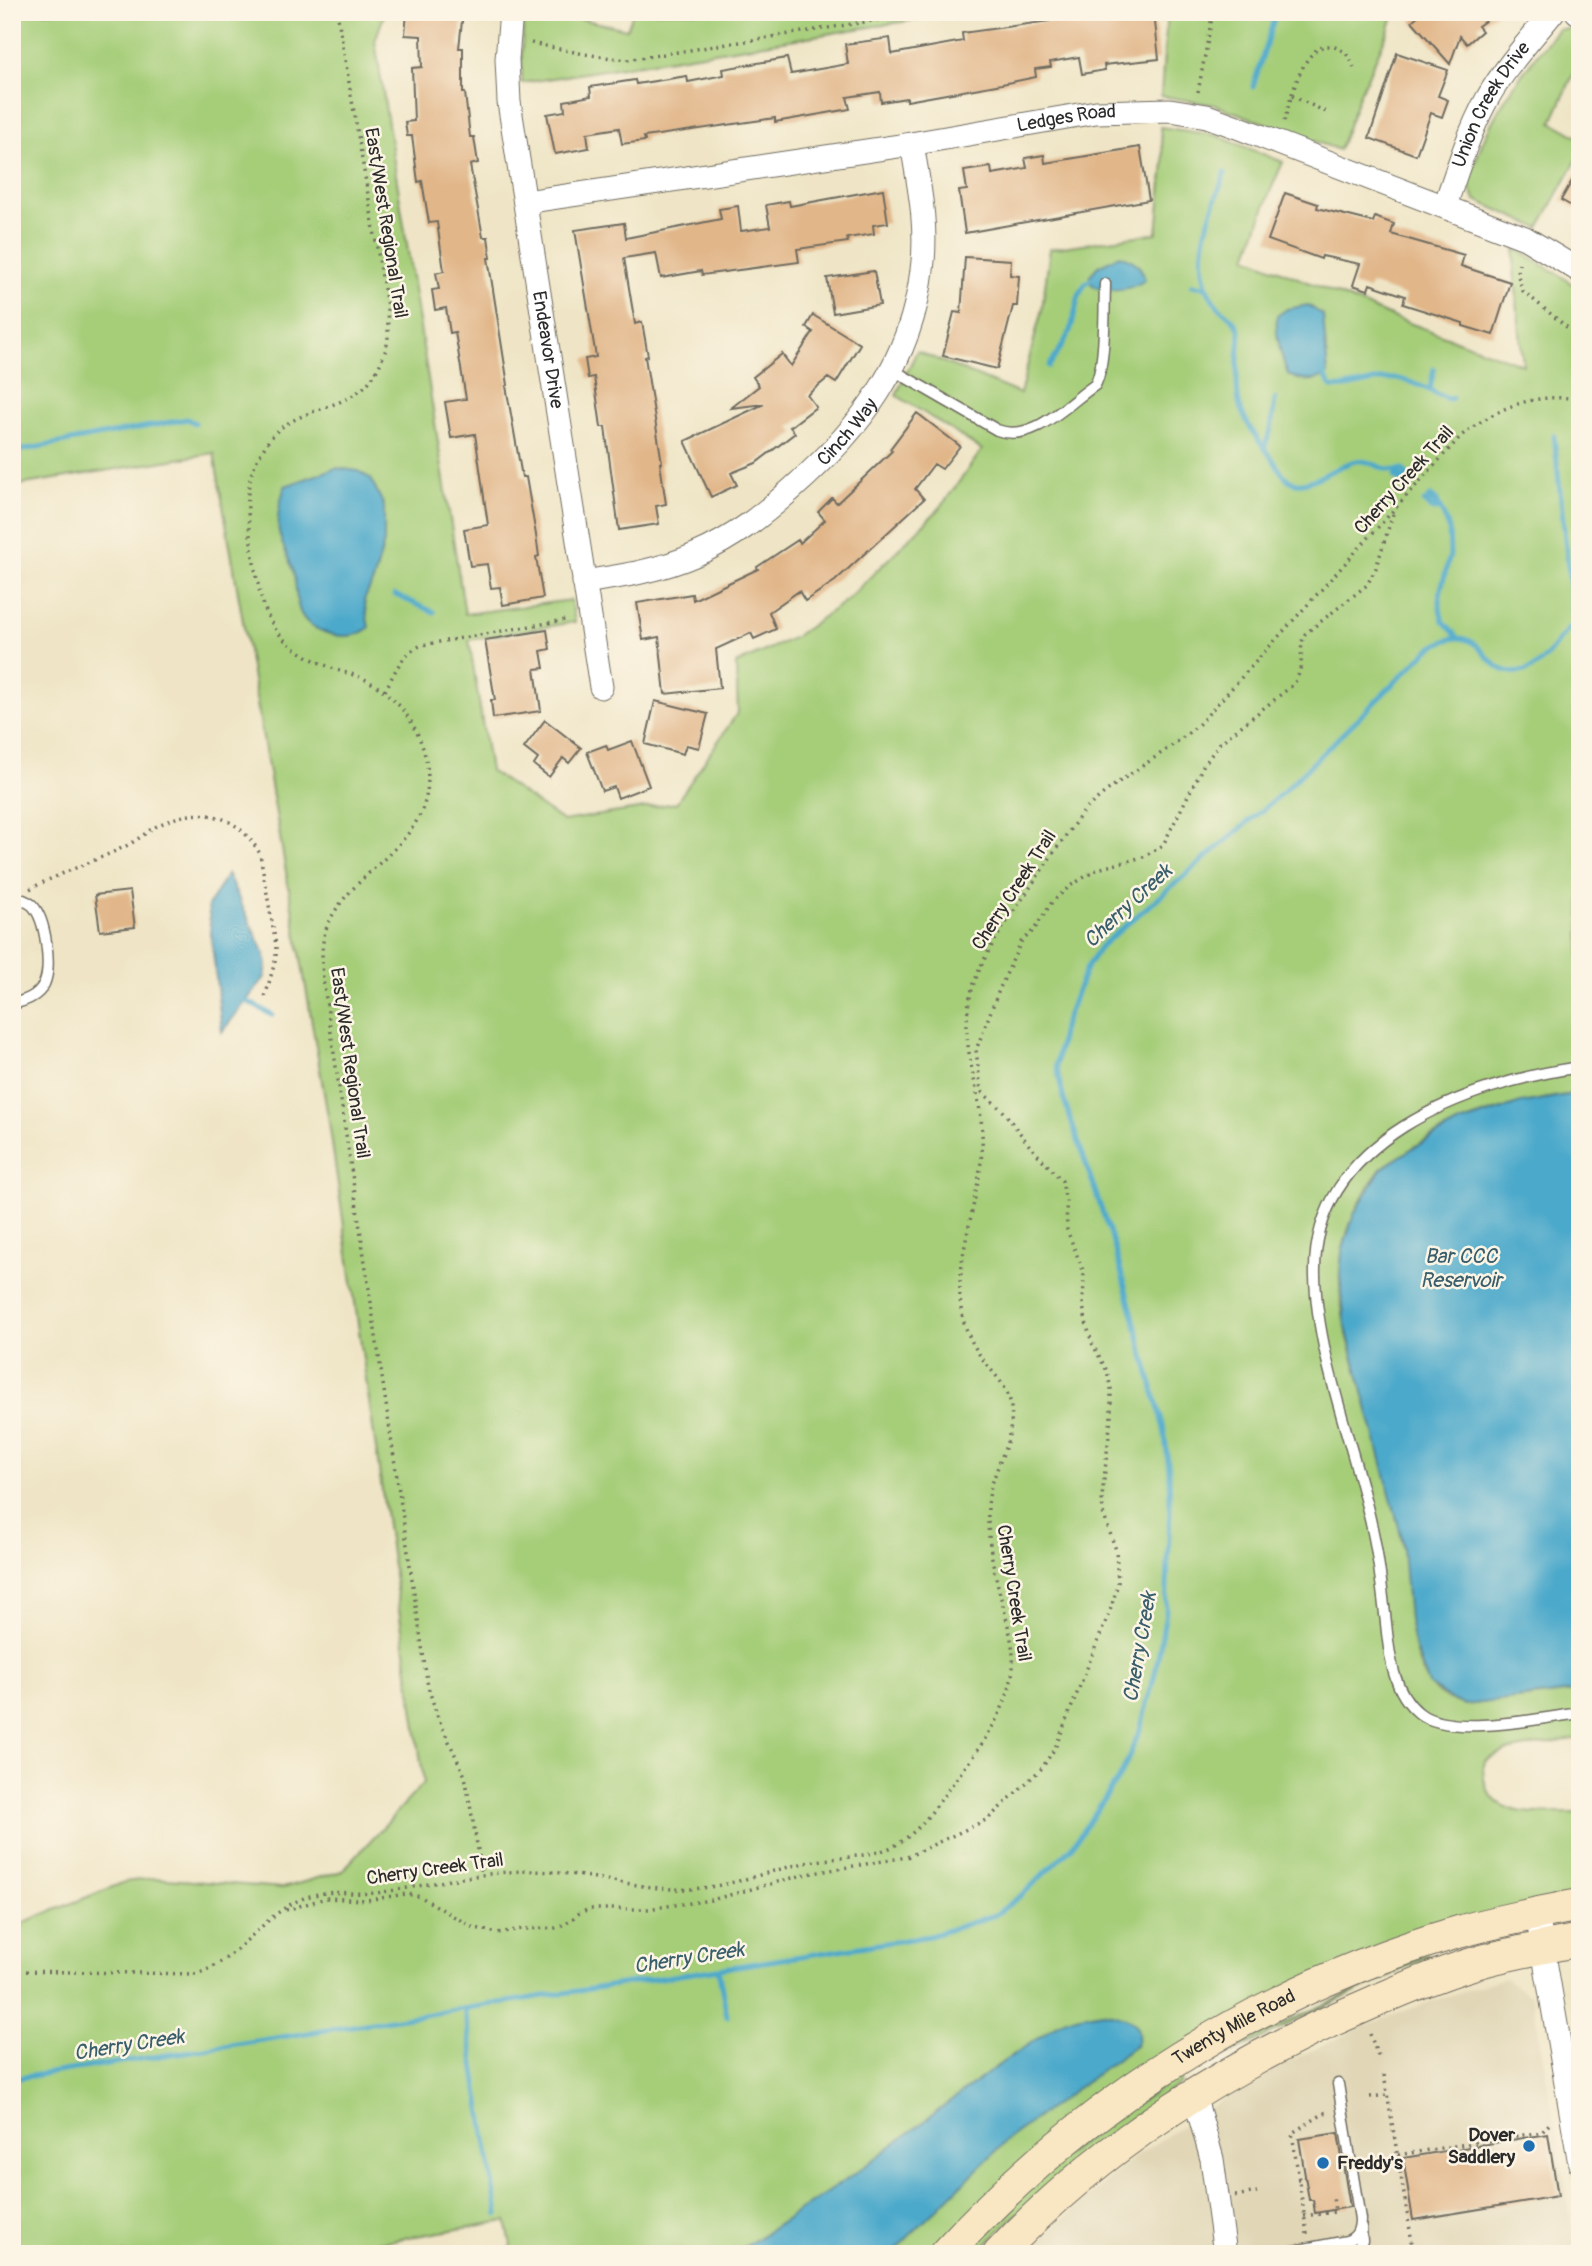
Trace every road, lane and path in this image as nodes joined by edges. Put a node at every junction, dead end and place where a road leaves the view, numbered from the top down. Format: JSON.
{"nodes":[{"id":1,"x":337,"y":12,"type":"edge"},
{"id":2,"x":511,"y":12,"type":"edge"},
{"id":3,"x":928,"y":12,"type":"edge"},
{"id":4,"x":1213,"y":12,"type":"edge"},
{"id":5,"x":1553,"y":12,"type":"edge"},
{"id":6,"x":531,"y":43,"type":"dead end"},
{"id":7,"x":1354,"y":68,"type":"dead end"},
{"id":8,"x":1198,"y":92,"type":"dead end"},
{"id":9,"x":1292,"y":96,"type":"junction"},
{"id":10,"x":1326,"y":112,"type":"dead end"},
{"id":11,"x":1284,"y":121,"type":"dead end"},
{"id":12,"x":912,"y":144,"type":"junction"},
{"id":13,"x":525,"y":202,"type":"junction"},
{"id":14,"x":1445,"y":206,"type":"junction"},
{"id":15,"x":1519,"y":263,"type":"dead end"},
{"id":16,"x":1580,"y":271,"type":"edge"},
{"id":17,"x":1105,"y":284,"type":"dead end"},
{"id":18,"x":1580,"y":338,"type":"edge"},
{"id":19,"x":893,"y":370,"type":"junction"},
{"id":20,"x":1580,"y":399,"type":"edge"},
{"id":21,"x":1393,"y":512,"type":"junction"},
{"id":22,"x":584,"y":582,"type":"junction"},
{"id":23,"x":565,"y":621,"type":"dead end"},
{"id":24,"x":601,"y":687,"type":"dead end"},
{"id":25,"x":385,"y":691,"type":"junction"},
{"id":26,"x":13,"y":897,"type":"edge"},
{"id":27,"x":264,"y":1001,"type":"dead end"},
{"id":28,"x":12,"y":1004,"type":"edge"},
{"id":29,"x":1580,"y":1067,"type":"edge"},
{"id":30,"x":1580,"y":1713,"type":"edge"},
{"id":31,"x":482,"y":1874,"type":"junction"},
{"id":32,"x":1580,"y":1905,"type":"edge"},
{"id":33,"x":282,"y":1911,"type":"junction"},
{"id":34,"x":1538,"y":1914,"type":"junction"},
{"id":35,"x":1580,"y":1940,"type":"edge"},
{"id":36,"x":1544,"y":1947,"type":"junction"},
{"id":37,"x":1361,"y":1966,"type":"junction"},
{"id":38,"x":12,"y":1970,"type":"edge"},
{"id":39,"x":1370,"y":2034,"type":"dead end"},
{"id":40,"x":1378,"y":2056,"type":"dead end"},
{"id":41,"x":1384,"y":2075,"type":"dead end"},
{"id":42,"x":1338,"y":2084,"type":"dead end"},
{"id":43,"x":1194,"y":2095,"type":"junction"},
{"id":44,"x":1387,"y":2095,"type":"junction"},
{"id":45,"x":1370,"y":2097,"type":"dead end"},
{"id":46,"x":1327,"y":2106,"type":"dead end"},
{"id":47,"x":1553,"y":2119,"type":"dead end"},
{"id":48,"x":1301,"y":2148,"type":"dead end"},
{"id":49,"x":1293,"y":2149,"type":"junction"},
{"id":50,"x":1398,"y":2155,"type":"junction"},
{"id":51,"x":1580,"y":2164,"type":"edge"},
{"id":52,"x":1305,"y":2178,"type":"dead end"},
{"id":53,"x":1297,"y":2179,"type":"junction"},
{"id":54,"x":1257,"y":2192,"type":"dead end"},
{"id":55,"x":1233,"y":2196,"type":"dead end"},
{"id":56,"x":1333,"y":2197,"type":"dead end"},
{"id":57,"x":1304,"y":2217,"type":"junction"},
{"id":58,"x":1360,"y":2220,"type":"junction"},
{"id":59,"x":1308,"y":2243,"type":"dead end"},
{"id":60,"x":1278,"y":2253,"type":"edge"},
{"id":61,"x":945,"y":2254,"type":"edge"},
{"id":62,"x":999,"y":2254,"type":"edge"},
{"id":63,"x":1225,"y":2254,"type":"edge"},
{"id":64,"x":1355,"y":2254,"type":"edge"},
{"id":65,"x":1413,"y":2254,"type":"edge"}],
"edges":[{"from":1,"to":25,"type":"path","name":"East/West Regional Trail"},
{"from":2,"to":13,"type":"street","name":"Endeavor Drive"},
{"from":3,"to":6,"type":"path"},
{"from":4,"to":8,"type":"path"},
{"from":5,"to":14,"type":"street","name":"Union Creek Drive"},
{"from":7,"to":9,"type":"path"},
{"from":9,"to":10,"type":"path"},
{"from":9,"to":11,"type":"path"},
{"from":12,"to":13,"type":"street","name":"Ledges Road"},
{"from":12,"to":14,"type":"street","name":"Ledges Road"},
{"from":12,"to":19,"type":"street","name":"Cinch Way"},
{"from":13,"to":22,"type":"street","name":"Endeavor Drive"},
{"from":14,"to":16,"type":"street","name":"Ledges Road"},
{"from":15,"to":18,"type":"path"},
{"from":17,"to":19,"type":"lane"},
{"from":19,"to":22,"type":"street","name":"Cinch Way"},
{"from":20,"to":21,"type":"path","name":"Cherry Creek Trail"},
{"from":21,"to":31,"type":"path","name":"Cherry Creek Trail"},
{"from":21,"to":33,"type":"path"},
{"from":22,"to":24,"type":"street","name":"Endeavor Drive"},
{"from":23,"to":25,"type":"path"},
{"from":25,"to":31,"type":"path","name":"East/West Regional Trail"},
{"from":26,"to":27,"type":"path"},
{"from":26,"to":28,"type":"lane"},
{"from":29,"to":30,"type":"lane"},
{"from":31,"to":33,"type":"path","name":"Cherry Creek Trail"},
{"from":32,"to":34,"type":"main road","name":"Twenty Mile Road"},
{"from":33,"to":38,"type":"path","name":"Cherry Creek Trail"},
{"from":34,"to":36,"type":"street"},
{"from":34,"to":37,"type":"main road","name":"Twenty Mile Road"},
{"from":35,"to":36,"type":"main road","name":"Twenty Mile Road"},
{"from":36,"to":43,"type":"main road","name":"Twenty Mile Road"},
{"from":36,"to":51,"type":"street"},
{"from":37,"to":43,"type":"main road"},
{"from":37,"to":61,"type":"main road","name":"Twenty Mile Road"},
{"from":39,"to":40,"type":"path"},
{"from":41,"to":44,"type":"path"},
{"from":42,"to":58,"type":"lane"},
{"from":43,"to":62,"type":"main road","name":"Twenty Mile Road"},
{"from":43,"to":63,"type":"street"},
{"from":44,"to":45,"type":"path"},
{"from":44,"to":50,"type":"path"},
{"from":46,"to":49,"type":"path"},
{"from":47,"to":50,"type":"path"},
{"from":48,"to":49,"type":"path"},
{"from":49,"to":53,"type":"path"},
{"from":50,"to":65,"type":"path"},
{"from":52,"to":53,"type":"path"},
{"from":53,"to":57,"type":"path"},
{"from":54,"to":55,"type":"path"},
{"from":56,"to":57,"type":"path"},
{"from":57,"to":59,"type":"path"},
{"from":58,"to":60,"type":"lane"},
{"from":58,"to":64,"type":"lane"}]}
